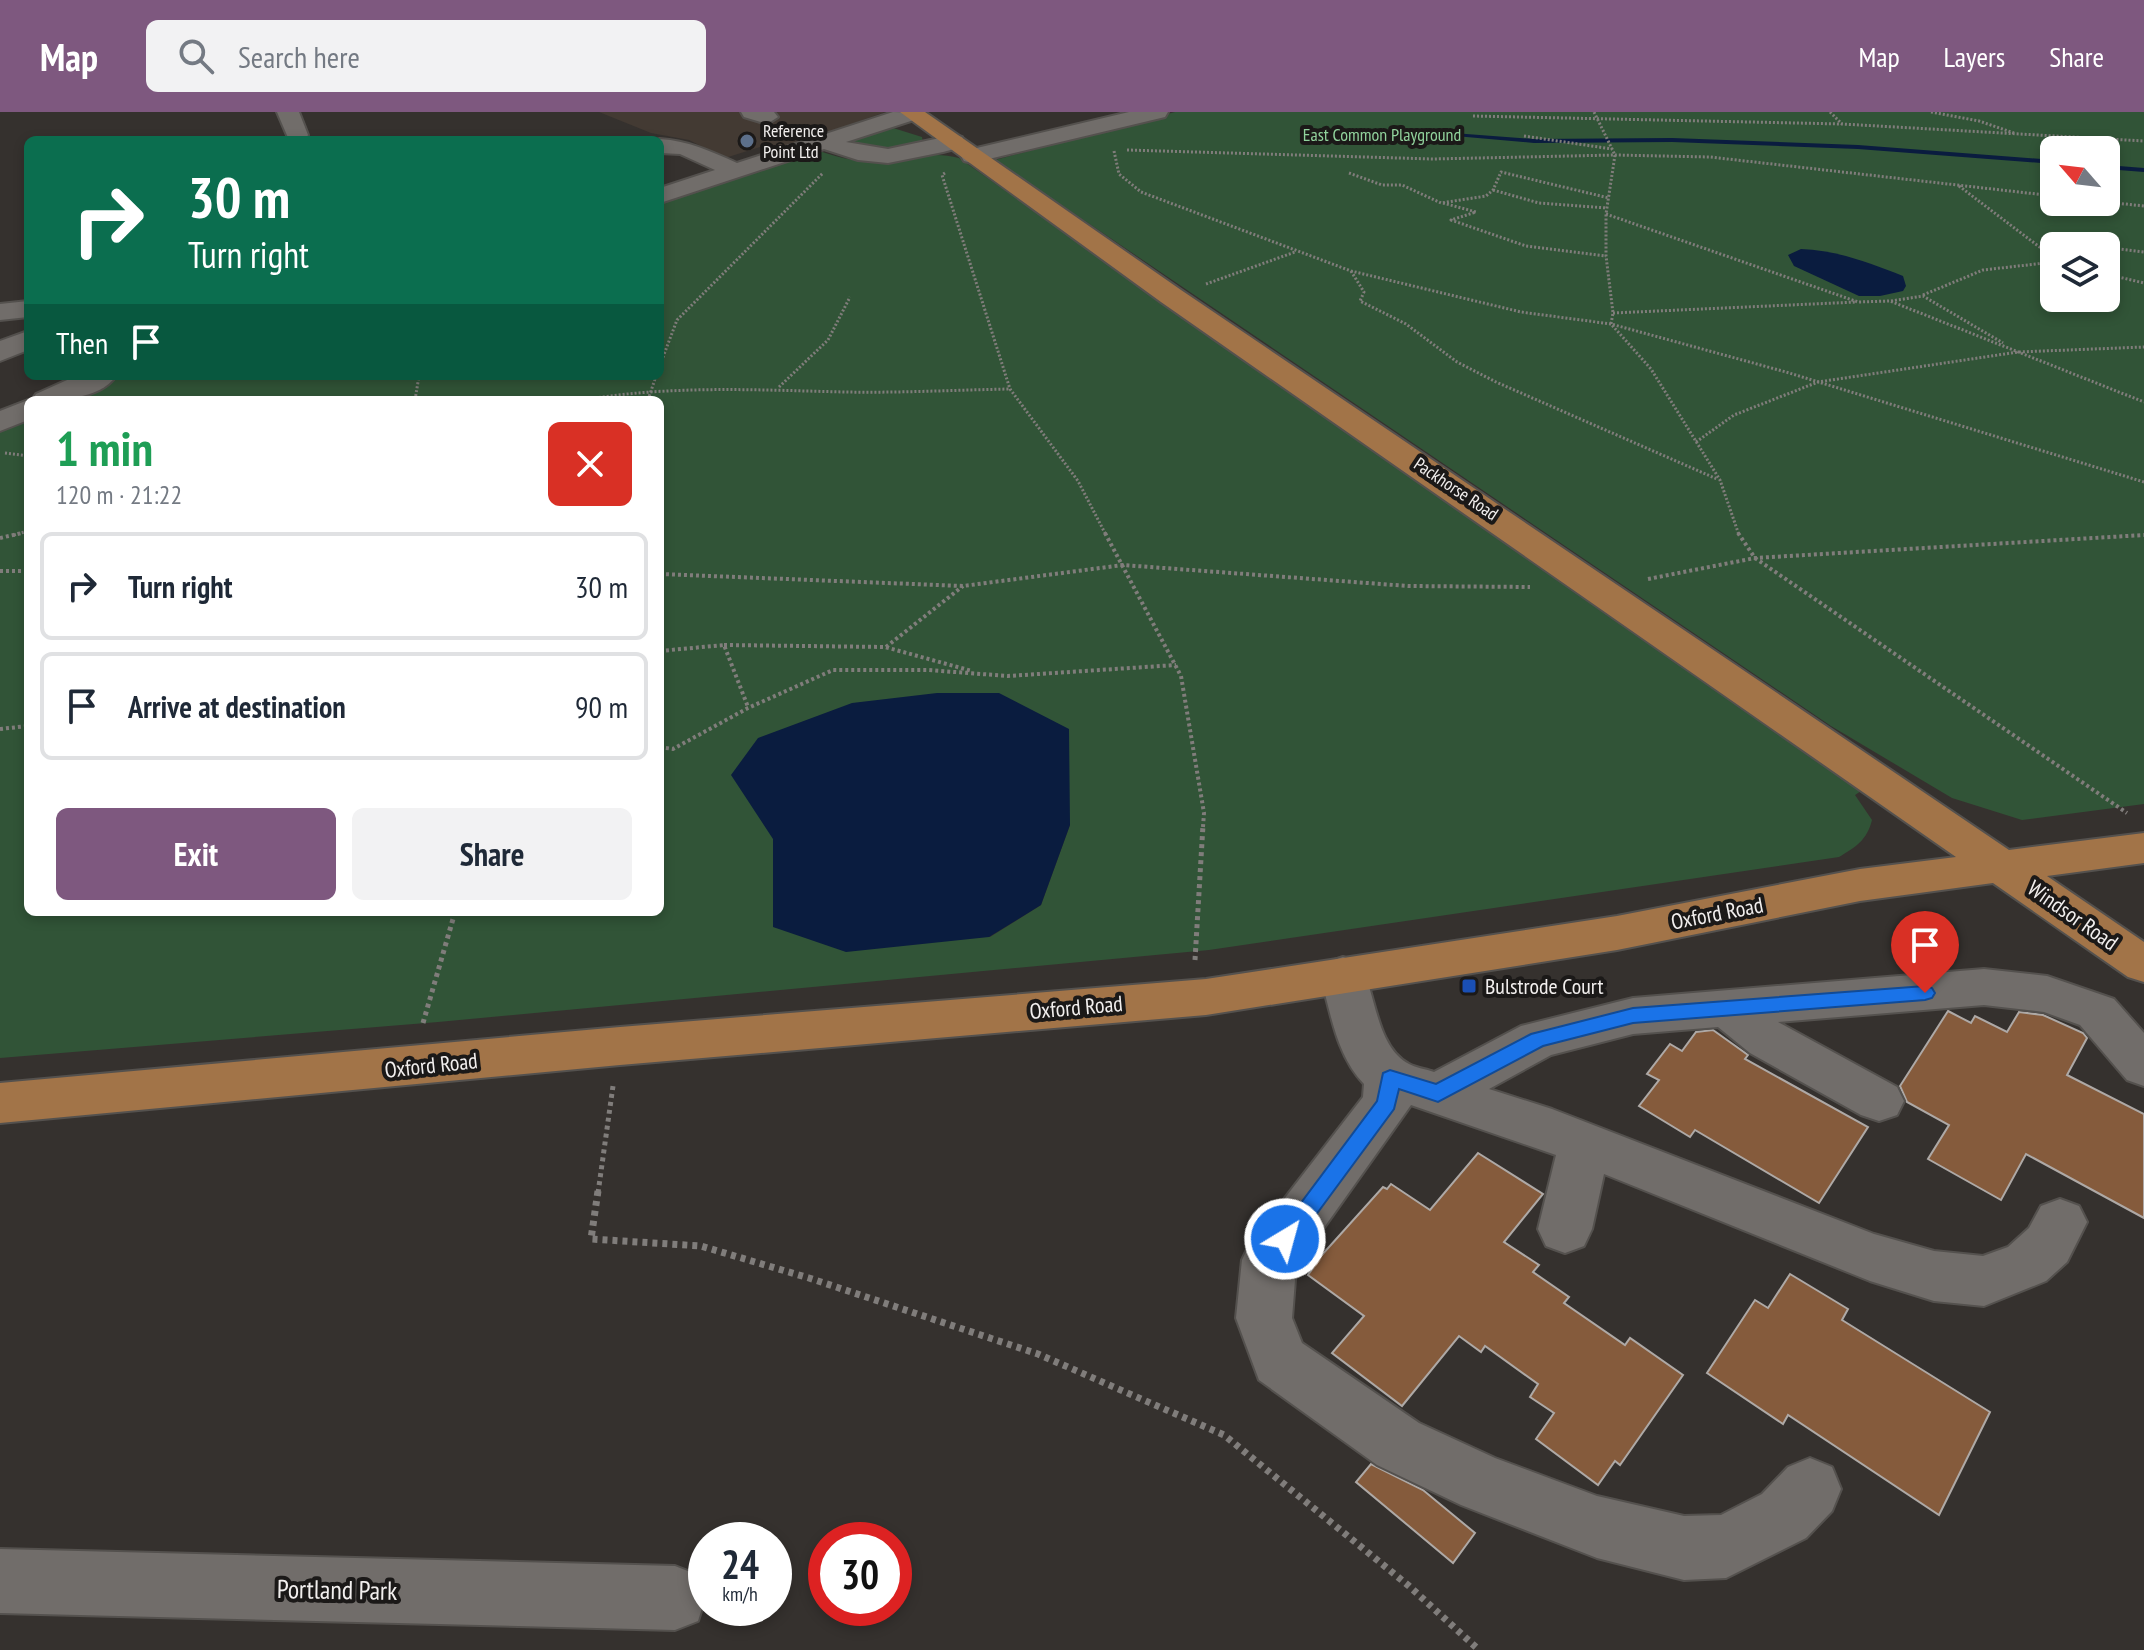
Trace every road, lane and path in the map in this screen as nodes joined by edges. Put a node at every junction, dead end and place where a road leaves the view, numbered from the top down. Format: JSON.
{"nodes":[{"id":1,"x":288,"y":112,"type":"edge"},
{"id":2,"x":912,"y":112,"type":"edge"},
{"id":3,"x":1157,"y":112,"type":"edge"},
{"id":4,"x":1594,"y":112,"type":"edge"},
{"id":5,"x":1830,"y":112,"type":"edge"},
{"id":6,"x":1931,"y":112,"type":"edge"},
{"id":7,"x":1473,"y":116,"type":"dead end"},
{"id":8,"x":1599,"y":118,"type":"junction"},
{"id":9,"x":1842,"y":124,"type":"junction"},
{"id":10,"x":297,"y":135,"type":"dead end"},
{"id":11,"x":2023,"y":135,"type":"junction"},
{"id":12,"x":1524,"y":136,"type":"dead end"},
{"id":13,"x":822,"y":141,"type":"junction"},
{"id":14,"x":2144,"y":141,"type":"edge"},
{"id":15,"x":670,"y":143,"type":"edge"},
{"id":16,"x":963,"y":149,"type":"junction"},
{"id":17,"x":1612,"y":149,"type":"junction"},
{"id":18,"x":854,"y":154,"type":"junction"},
{"id":19,"x":1615,"y":155,"type":"junction"},
{"id":20,"x":735,"y":171,"type":"junction"},
{"id":21,"x":1349,"y":173,"type":"dead end"},
{"id":22,"x":1959,"y":186,"type":"junction"},
{"id":23,"x":1493,"y":190,"type":"junction"},
{"id":24,"x":664,"y":195,"type":"edge"},
{"id":25,"x":2040,"y":195,"type":"edge"},
{"id":26,"x":1609,"y":198,"type":"junction"},
{"id":27,"x":1441,"y":203,"type":"junction"},
{"id":28,"x":2120,"y":203,"type":"edge"},
{"id":29,"x":2144,"y":206,"type":"edge"},
{"id":30,"x":1607,"y":211,"type":"junction"},
{"id":31,"x":2040,"y":249,"type":"edge"},
{"id":32,"x":2120,"y":249,"type":"edge"},
{"id":33,"x":1295,"y":252,"type":"junction"},
{"id":34,"x":2144,"y":252,"type":"edge"},
{"id":35,"x":1606,"y":256,"type":"junction"},
{"id":36,"x":2040,"y":262,"type":"edge"},
{"id":37,"x":1351,"y":271,"type":"junction"},
{"id":38,"x":2120,"y":277,"type":"edge"},
{"id":39,"x":2144,"y":283,"type":"edge"},
{"id":40,"x":1171,"y":296,"type":"junction"},
{"id":41,"x":1923,"y":296,"type":"junction"},
{"id":42,"x":850,"y":297,"type":"dead end"},
{"id":43,"x":1890,"y":301,"type":"junction"},
{"id":44,"x":1858,"y":302,"type":"junction"},
{"id":45,"x":24,"y":309,"type":"edge"},
{"id":46,"x":0,"y":312,"type":"edge"},
{"id":47,"x":1613,"y":313,"type":"junction"},
{"id":48,"x":1611,"y":324,"type":"junction"},
{"id":49,"x":24,"y":341,"type":"edge"},
{"id":50,"x":2144,"y":347,"type":"edge"},
{"id":51,"x":0,"y":352,"type":"edge"},
{"id":52,"x":2018,"y":352,"type":"junction"},
{"id":53,"x":664,"y":354,"type":"edge"},
{"id":54,"x":92,"y":380,"type":"edge"},
{"id":55,"x":654,"y":380,"type":"edge"},
{"id":56,"x":1818,"y":382,"type":"junction"},
{"id":57,"x":779,"y":387,"type":"junction"},
{"id":58,"x":1010,"y":389,"type":"junction"},
{"id":59,"x":650,"y":392,"type":"junction"},
{"id":60,"x":56,"y":396,"type":"edge"},
{"id":61,"x":616,"y":396,"type":"edge"},
{"id":62,"x":649,"y":396,"type":"edge"},
{"id":63,"x":2144,"y":402,"type":"edge"},
{"id":64,"x":24,"y":411,"type":"edge"},
{"id":65,"x":0,"y":422,"type":"edge"},
{"id":66,"x":1696,"y":442,"type":"junction"},
{"id":67,"x":0,"y":452,"type":"edge"},
{"id":68,"x":24,"y":455,"type":"edge"},
{"id":69,"x":1720,"y":480,"type":"junction"},
{"id":70,"x":2144,"y":482,"type":"edge"},
{"id":71,"x":24,"y":532,"type":"edge"},
{"id":72,"x":2144,"y":535,"type":"edge"},
{"id":73,"x":0,"y":538,"type":"edge"},
{"id":74,"x":1755,"y":558,"type":"junction"},
{"id":75,"x":1123,"y":565,"type":"junction"},
{"id":76,"x":0,"y":571,"type":"edge"},
{"id":77,"x":24,"y":571,"type":"edge"},
{"id":78,"x":664,"y":574,"type":"edge"},
{"id":79,"x":963,"y":586,"type":"junction"},
{"id":80,"x":1600,"y":588,"type":"junction"},
{"id":81,"x":724,"y":645,"type":"junction"},
{"id":82,"x":885,"y":647,"type":"junction"},
{"id":83,"x":664,"y":651,"type":"edge"},
{"id":84,"x":1176,"y":665,"type":"junction"},
{"id":85,"x":981,"y":674,"type":"junction"},
{"id":86,"x":748,"y":708,"type":"junction"},
{"id":87,"x":24,"y":726,"type":"edge"},
{"id":88,"x":0,"y":732,"type":"edge"},
{"id":89,"x":664,"y":748,"type":"edge"},
{"id":90,"x":2133,"y":829,"type":"edge"},
{"id":91,"x":2002,"y":865,"type":"junction"},
{"id":92,"x":454,"y":916,"type":"edge"},
{"id":93,"x":2144,"y":965,"type":"edge"},
{"id":94,"x":1198,"y":968,"type":"junction"},
{"id":95,"x":1343,"y":975,"type":"junction"},
{"id":96,"x":1728,"y":1009,"type":"junction"},
{"id":97,"x":436,"y":1028,"type":"dead end"},
{"id":98,"x":620,"y":1046,"type":"junction"},
{"id":99,"x":2144,"y":1066,"type":"edge"},
{"id":100,"x":1414,"y":1086,"type":"junction"},
{"id":101,"x":1879,"y":1101,"type":"dead end"},
{"id":102,"x":0,"y":1103,"type":"edge"},
{"id":103,"x":1585,"y":1144,"type":"junction"},
{"id":104,"x":2060,"y":1222,"type":"dead end"},
{"id":105,"x":1565,"y":1229,"type":"dead end"},
{"id":106,"x":1810,"y":1489,"type":"dead end"},
{"id":107,"x":0,"y":1581,"type":"edge"},
{"id":108,"x":675,"y":1598,"type":"dead end"},
{"id":109,"x":1479,"y":1650,"type":"edge"}],
"edges":[{"from":1,"to":10,"type":"street"},
{"from":2,"to":13,"type":"street"},
{"from":2,"to":16,"type":"main road","name":"Packhorse Road"},
{"from":3,"to":16,"type":"street"},
{"from":4,"to":8,"type":"path"},
{"from":5,"to":9,"type":"path"},
{"from":6,"to":11,"type":"path"},
{"from":7,"to":8,"type":"path"},
{"from":8,"to":9,"type":"path"},
{"from":8,"to":17,"type":"path"},
{"from":9,"to":11,"type":"path"},
{"from":11,"to":14,"type":"path"},
{"from":12,"to":17,"type":"path"},
{"from":13,"to":18,"type":"street"},
{"from":13,"to":20,"type":"street"},
{"from":15,"to":20,"type":"street"},
{"from":16,"to":18,"type":"street"},
{"from":16,"to":40,"type":"main road","name":"Packhorse Road"},
{"from":16,"to":58,"type":"path"},
{"from":17,"to":19,"type":"path"},
{"from":18,"to":53,"type":"path"},
{"from":19,"to":22,"type":"path"},
{"from":19,"to":26,"type":"path"},
{"from":19,"to":33,"type":"path"},
{"from":20,"to":24,"type":"street"},
{"from":21,"to":27,"type":"path"},
{"from":22,"to":25,"type":"path"},
{"from":22,"to":31,"type":"path"},
{"from":23,"to":26,"type":"path"},
{"from":23,"to":27,"type":"path"},
{"from":23,"to":30,"type":"path"},
{"from":26,"to":30,"type":"path"},
{"from":27,"to":35,"type":"path"},
{"from":28,"to":29,"type":"path"},
{"from":30,"to":35,"type":"path"},
{"from":30,"to":44,"type":"path"},
{"from":32,"to":34,"type":"path"},
{"from":33,"to":37,"type":"path"},
{"from":33,"to":40,"type":"path"},
{"from":35,"to":47,"type":"path"},
{"from":36,"to":41,"type":"path"},
{"from":37,"to":48,"type":"path"},
{"from":37,"to":69,"type":"path"},
{"from":38,"to":39,"type":"path"},
{"from":40,"to":80,"type":"main road","name":"Packhorse Road"},
{"from":41,"to":43,"type":"path"},
{"from":41,"to":52,"type":"path"},
{"from":42,"to":57,"type":"path"},
{"from":43,"to":44,"type":"path"},
{"from":43,"to":52,"type":"path"},
{"from":44,"to":47,"type":"path"},
{"from":45,"to":46,"type":"street"},
{"from":47,"to":48,"type":"path"},
{"from":48,"to":56,"type":"path"},
{"from":48,"to":66,"type":"path"},
{"from":49,"to":51,"type":"street"},
{"from":50,"to":52,"type":"path"},
{"from":52,"to":56,"type":"path"},
{"from":52,"to":63,"type":"path"},
{"from":54,"to":60,"type":"street"},
{"from":55,"to":59,"type":"path"},
{"from":56,"to":66,"type":"path"},
{"from":56,"to":70,"type":"path"},
{"from":57,"to":58,"type":"path"},
{"from":57,"to":59,"type":"path"},
{"from":58,"to":75,"type":"path"},
{"from":59,"to":61,"type":"path"},
{"from":59,"to":62,"type":"path"},
{"from":64,"to":65,"type":"street"},
{"from":66,"to":69,"type":"path"},
{"from":67,"to":68,"type":"path"},
{"from":69,"to":74,"type":"path"},
{"from":71,"to":73,"type":"path"},
{"from":72,"to":74,"type":"path"},
{"from":74,"to":80,"type":"path"},
{"from":74,"to":90,"type":"path"},
{"from":75,"to":79,"type":"path"},
{"from":75,"to":80,"type":"path"},
{"from":75,"to":84,"type":"path"},
{"from":76,"to":77,"type":"path"},
{"from":78,"to":79,"type":"path"},
{"from":79,"to":82,"type":"path"},
{"from":80,"to":91,"type":"main road","name":"Packhorse Road"},
{"from":81,"to":82,"type":"path"},
{"from":81,"to":83,"type":"path"},
{"from":81,"to":86,"type":"path"},
{"from":82,"to":85,"type":"path"},
{"from":84,"to":85,"type":"path"},
{"from":84,"to":94,"type":"path"},
{"from":85,"to":86,"type":"path"},
{"from":86,"to":89,"type":"path"},
{"from":87,"to":88,"type":"path"},
{"from":90,"to":91,"type":"main road","name":"Oxford Road"},
{"from":91,"to":93,"type":"main road","name":"Windsor Road"},
{"from":91,"to":95,"type":"main road","name":"Oxford Road"},
{"from":92,"to":97,"type":"path"},
{"from":94,"to":95,"type":"main road","name":"Oxford Road"},
{"from":94,"to":98,"type":"main road","name":"Oxford Road"},
{"from":95,"to":100,"type":"street"},
{"from":96,"to":99,"type":"street"},
{"from":96,"to":100,"type":"street"},
{"from":96,"to":101,"type":"street"},
{"from":98,"to":102,"type":"main road","name":"Oxford Road"},
{"from":98,"to":109,"type":"path"},
{"from":100,"to":103,"type":"street"},
{"from":100,"to":106,"type":"street"},
{"from":103,"to":104,"type":"street"},
{"from":103,"to":105,"type":"street"},
{"from":107,"to":108,"type":"street","name":"Portland Park"}]}
